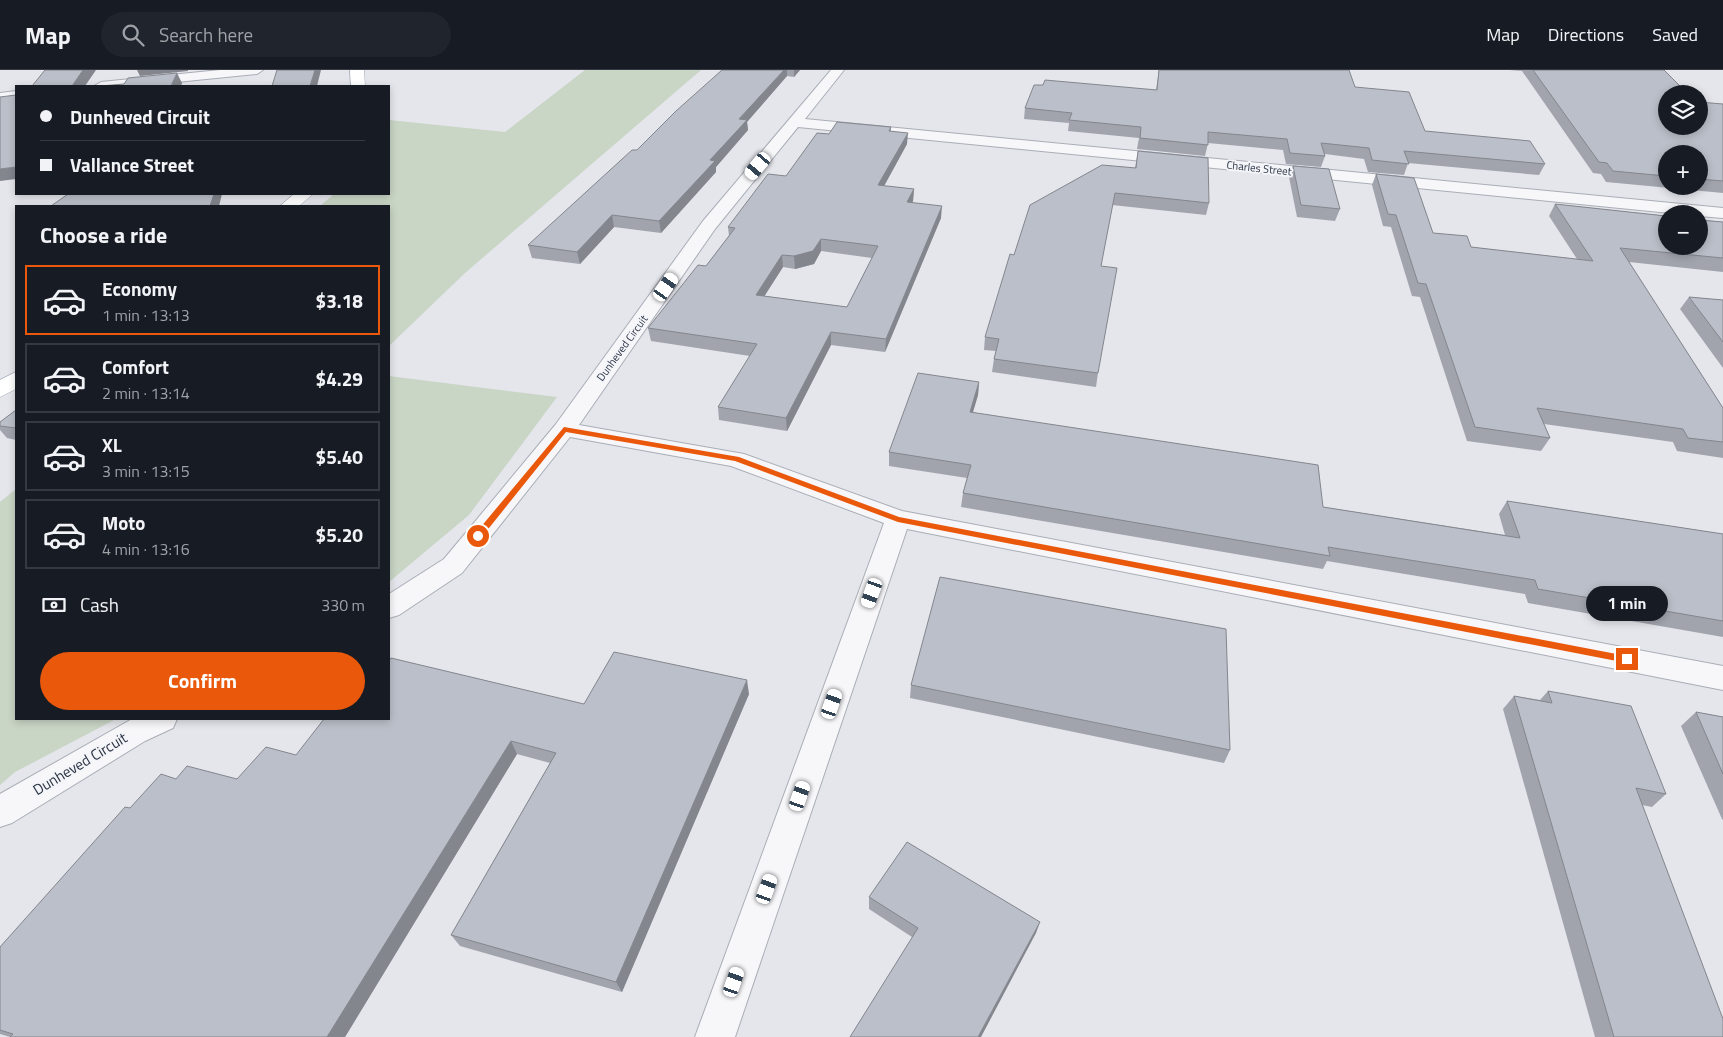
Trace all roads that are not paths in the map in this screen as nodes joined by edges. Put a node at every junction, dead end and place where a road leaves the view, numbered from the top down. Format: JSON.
{"nodes":[{"id":1,"x":257,"y":70,"type":"edge"},
{"id":2,"x":357,"y":70,"type":"edge"},
{"id":3,"x":838,"y":70,"type":"edge"},
{"id":4,"x":111,"y":85,"type":"edge"},
{"id":5,"x":358,"y":85,"type":"edge"},
{"id":6,"x":15,"y":95,"type":"edge"},
{"id":7,"x":0,"y":97,"type":"edge"},
{"id":8,"x":795,"y":122,"type":"junction"},
{"id":9,"x":304,"y":195,"type":"edge"},
{"id":10,"x":289,"y":205,"type":"edge"},
{"id":11,"x":1723,"y":213,"type":"edge"},
{"id":12,"x":15,"y":380,"type":"edge"},
{"id":13,"x":0,"y":390,"type":"edge"},
{"id":14,"x":564,"y":429,"type":"junction"},
{"id":15,"x":898,"y":519,"type":"junction"},
{"id":16,"x":390,"y":607,"type":"edge"},
{"id":17,"x":1723,"y":678,"type":"edge"},
{"id":18,"x":160,"y":720,"type":"edge"},
{"id":19,"x":0,"y":812,"type":"edge"},
{"id":20,"x":715,"y":1037,"type":"edge"}],
"edges":[{"from":1,"to":4,"type":"street"},
{"from":2,"to":5,"type":"main road"},
{"from":3,"to":8,"type":"street","name":"Dunheved Circuit"},
{"from":6,"to":7,"type":"street"},
{"from":8,"to":11,"type":"street","name":"Charles Street"},
{"from":8,"to":14,"type":"street","name":"Dunheved Circuit"},
{"from":9,"to":10,"type":"main road"},
{"from":12,"to":13,"type":"main road"},
{"from":14,"to":15,"type":"street"},
{"from":14,"to":16,"type":"street","name":"Dunheved Circuit"},
{"from":15,"to":17,"type":"street"},
{"from":15,"to":20,"type":"street"},
{"from":18,"to":19,"type":"street","name":"Dunheved Circuit"}]}
